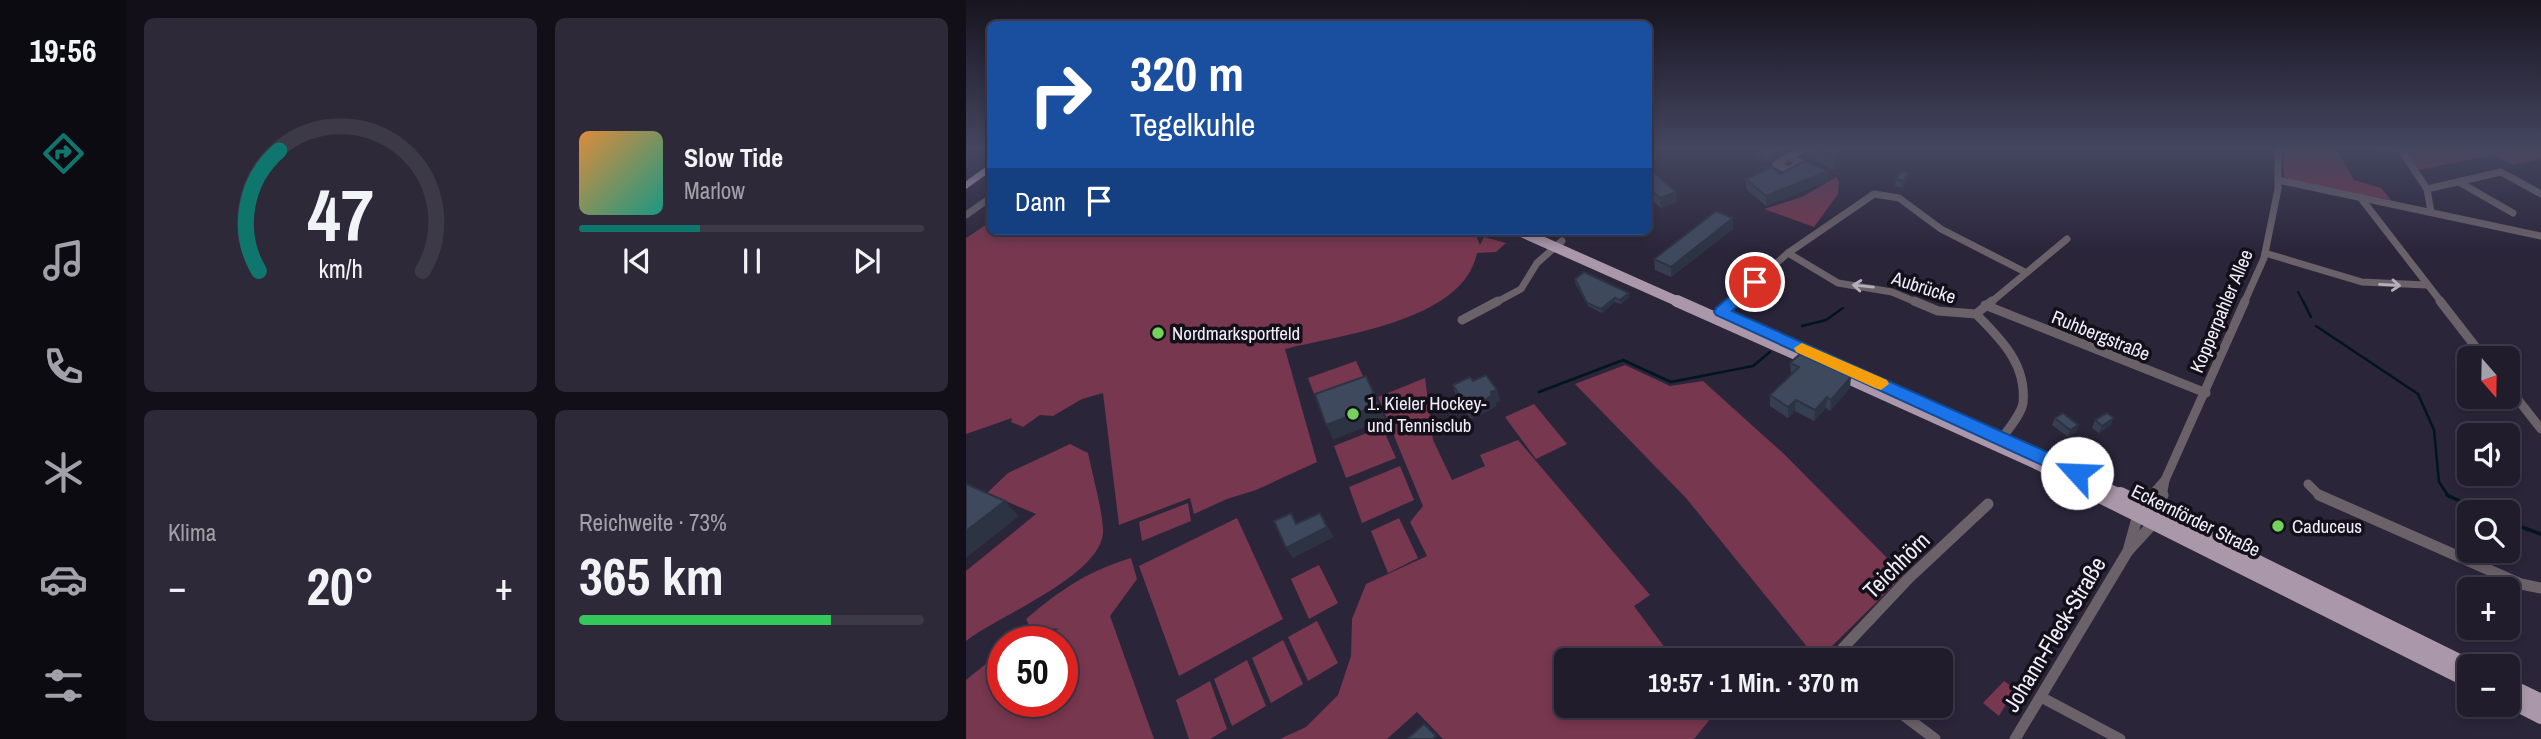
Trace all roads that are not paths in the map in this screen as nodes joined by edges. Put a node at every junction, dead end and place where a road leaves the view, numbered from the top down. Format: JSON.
{"nodes":[{"id":1,"x":986,"y":181,"type":"edge"},
{"id":2,"x":2278,"y":181,"type":"edge"},
{"id":3,"x":2285,"y":181,"type":"edge"},
{"id":4,"x":2422,"y":181,"type":"edge"},
{"id":5,"x":2518,"y":181,"type":"edge"},
{"id":6,"x":2459,"y":182,"type":"joint"},
{"id":7,"x":2427,"y":189,"type":"junction"},
{"id":8,"x":2541,"y":194,"type":"edge"},
{"id":9,"x":966,"y":196,"type":"edge"},
{"id":10,"x":2360,"y":197,"type":"junction"},
{"id":11,"x":1899,"y":198,"type":"joint"},
{"id":12,"x":987,"y":200,"type":"edge"},
{"id":13,"x":2431,"y":212,"type":"junction"},
{"id":14,"x":2513,"y":213,"type":"dead end"},
{"id":15,"x":966,"y":215,"type":"edge"},
{"id":16,"x":1531,"y":235,"type":"edge"},
{"id":17,"x":1545,"y":235,"type":"edge"},
{"id":18,"x":2541,"y":236,"type":"edge"},
{"id":19,"x":2067,"y":239,"type":"dead end"},
{"id":20,"x":1559,"y":244,"type":"junction"},
{"id":21,"x":1788,"y":253,"type":"junction"},
{"id":22,"x":2264,"y":255,"type":"junction"},
{"id":23,"x":2025,"y":272,"type":"junction"},
{"id":24,"x":2426,"y":285,"type":"junction"},
{"id":25,"x":1985,"y":305,"type":"junction"},
{"id":26,"x":1719,"y":314,"type":"junction"},
{"id":27,"x":1976,"y":314,"type":"junction"},
{"id":28,"x":1462,"y":320,"type":"dead end"},
{"id":29,"x":2475,"y":346,"type":"edge"},
{"id":30,"x":2206,"y":393,"type":"junction"},
{"id":31,"x":2520,"y":402,"type":"edge"},
{"id":32,"x":2540,"y":427,"type":"edge"},
{"id":33,"x":2000,"y":442,"type":"junction"},
{"id":34,"x":2308,"y":484,"type":"dead end"},
{"id":35,"x":1988,"y":504,"type":"dead end"},
{"id":36,"x":2149,"y":515,"type":"junction"},
{"id":37,"x":2541,"y":588,"type":"edge"},
{"id":38,"x":1843,"y":648,"type":"edge"},
{"id":39,"x":2457,"y":661,"type":"edge"},
{"id":40,"x":2457,"y":674,"type":"edge"},
{"id":41,"x":2520,"y":692,"type":"edge"},
{"id":42,"x":2041,"y":697,"type":"junction"},
{"id":43,"x":2541,"y":702,"type":"edge"},
{"id":44,"x":2520,"y":705,"type":"edge"},
{"id":45,"x":2541,"y":716,"type":"edge"},
{"id":46,"x":1907,"y":718,"type":"edge"},
{"id":47,"x":1935,"y":739,"type":"edge"},
{"id":48,"x":2015,"y":739,"type":"edge"},
{"id":49,"x":2120,"y":739,"type":"edge"}],
"edges":[{"from":1,"to":9,"type":"highway"},
{"from":2,"to":22,"type":"street","name":"Kopperpahler Allee"},
{"from":3,"to":10,"type":"street"},
{"from":4,"to":7,"type":"street"},
{"from":5,"to":8,"type":"street"},
{"from":6,"to":7,"type":"street"},
{"from":6,"to":14,"type":"street"},
{"from":7,"to":13,"type":"street"},
{"from":10,"to":13,"type":"street"},
{"from":10,"to":24,"type":"street"},
{"from":11,"to":21,"type":"street"},
{"from":11,"to":23,"type":"street"},
{"from":12,"to":15,"type":"street"},
{"from":13,"to":18,"type":"street"},
{"from":16,"to":20,"type":"main road","name":"Eckernförder Straße"},
{"from":17,"to":20,"type":"main road","name":"Eckernförder Straße"},
{"from":19,"to":23,"type":"street"},
{"from":20,"to":26,"type":"main road","name":"Eckernförder Straße"},
{"from":20,"to":28,"type":"street"},
{"from":21,"to":26,"type":"street"},
{"from":27,"to":21,"type":"street","name":"Aubrücke","one_way":true},
{"from":22,"to":24,"type":"street","one_way":true},
{"from":22,"to":30,"type":"street","name":"Kopperpahler Allee"},
{"from":23,"to":25,"type":"street"},
{"from":24,"to":29,"type":"street"},
{"from":25,"to":27,"type":"street"},
{"from":25,"to":30,"type":"street","name":"Ruhbergstraße"},
{"from":26,"to":33,"type":"main road","name":"Eckernförder Straße"},
{"from":27,"to":33,"type":"street"},
{"from":30,"to":36,"type":"street","name":"Kopperpahler Allee"},
{"from":31,"to":32,"type":"street"},
{"from":33,"to":36,"type":"main road","name":"Eckernförder Straße"},
{"from":34,"to":37,"type":"street"},
{"from":35,"to":38,"type":"street","name":"Teichhörn"},
{"from":36,"to":39,"type":"main road","name":"Eckernförder Straße"},
{"from":36,"to":40,"type":"main road","name":"Eckernförder Straße"},
{"from":36,"to":42,"type":"street","name":"Johann-Fleck-Straße"},
{"from":41,"to":43,"type":"main road"},
{"from":42,"to":48,"type":"street","name":"Johann-Fleck-Straße"},
{"from":42,"to":49,"type":"street"},
{"from":44,"to":45,"type":"main road"},
{"from":46,"to":47,"type":"street"}]}
